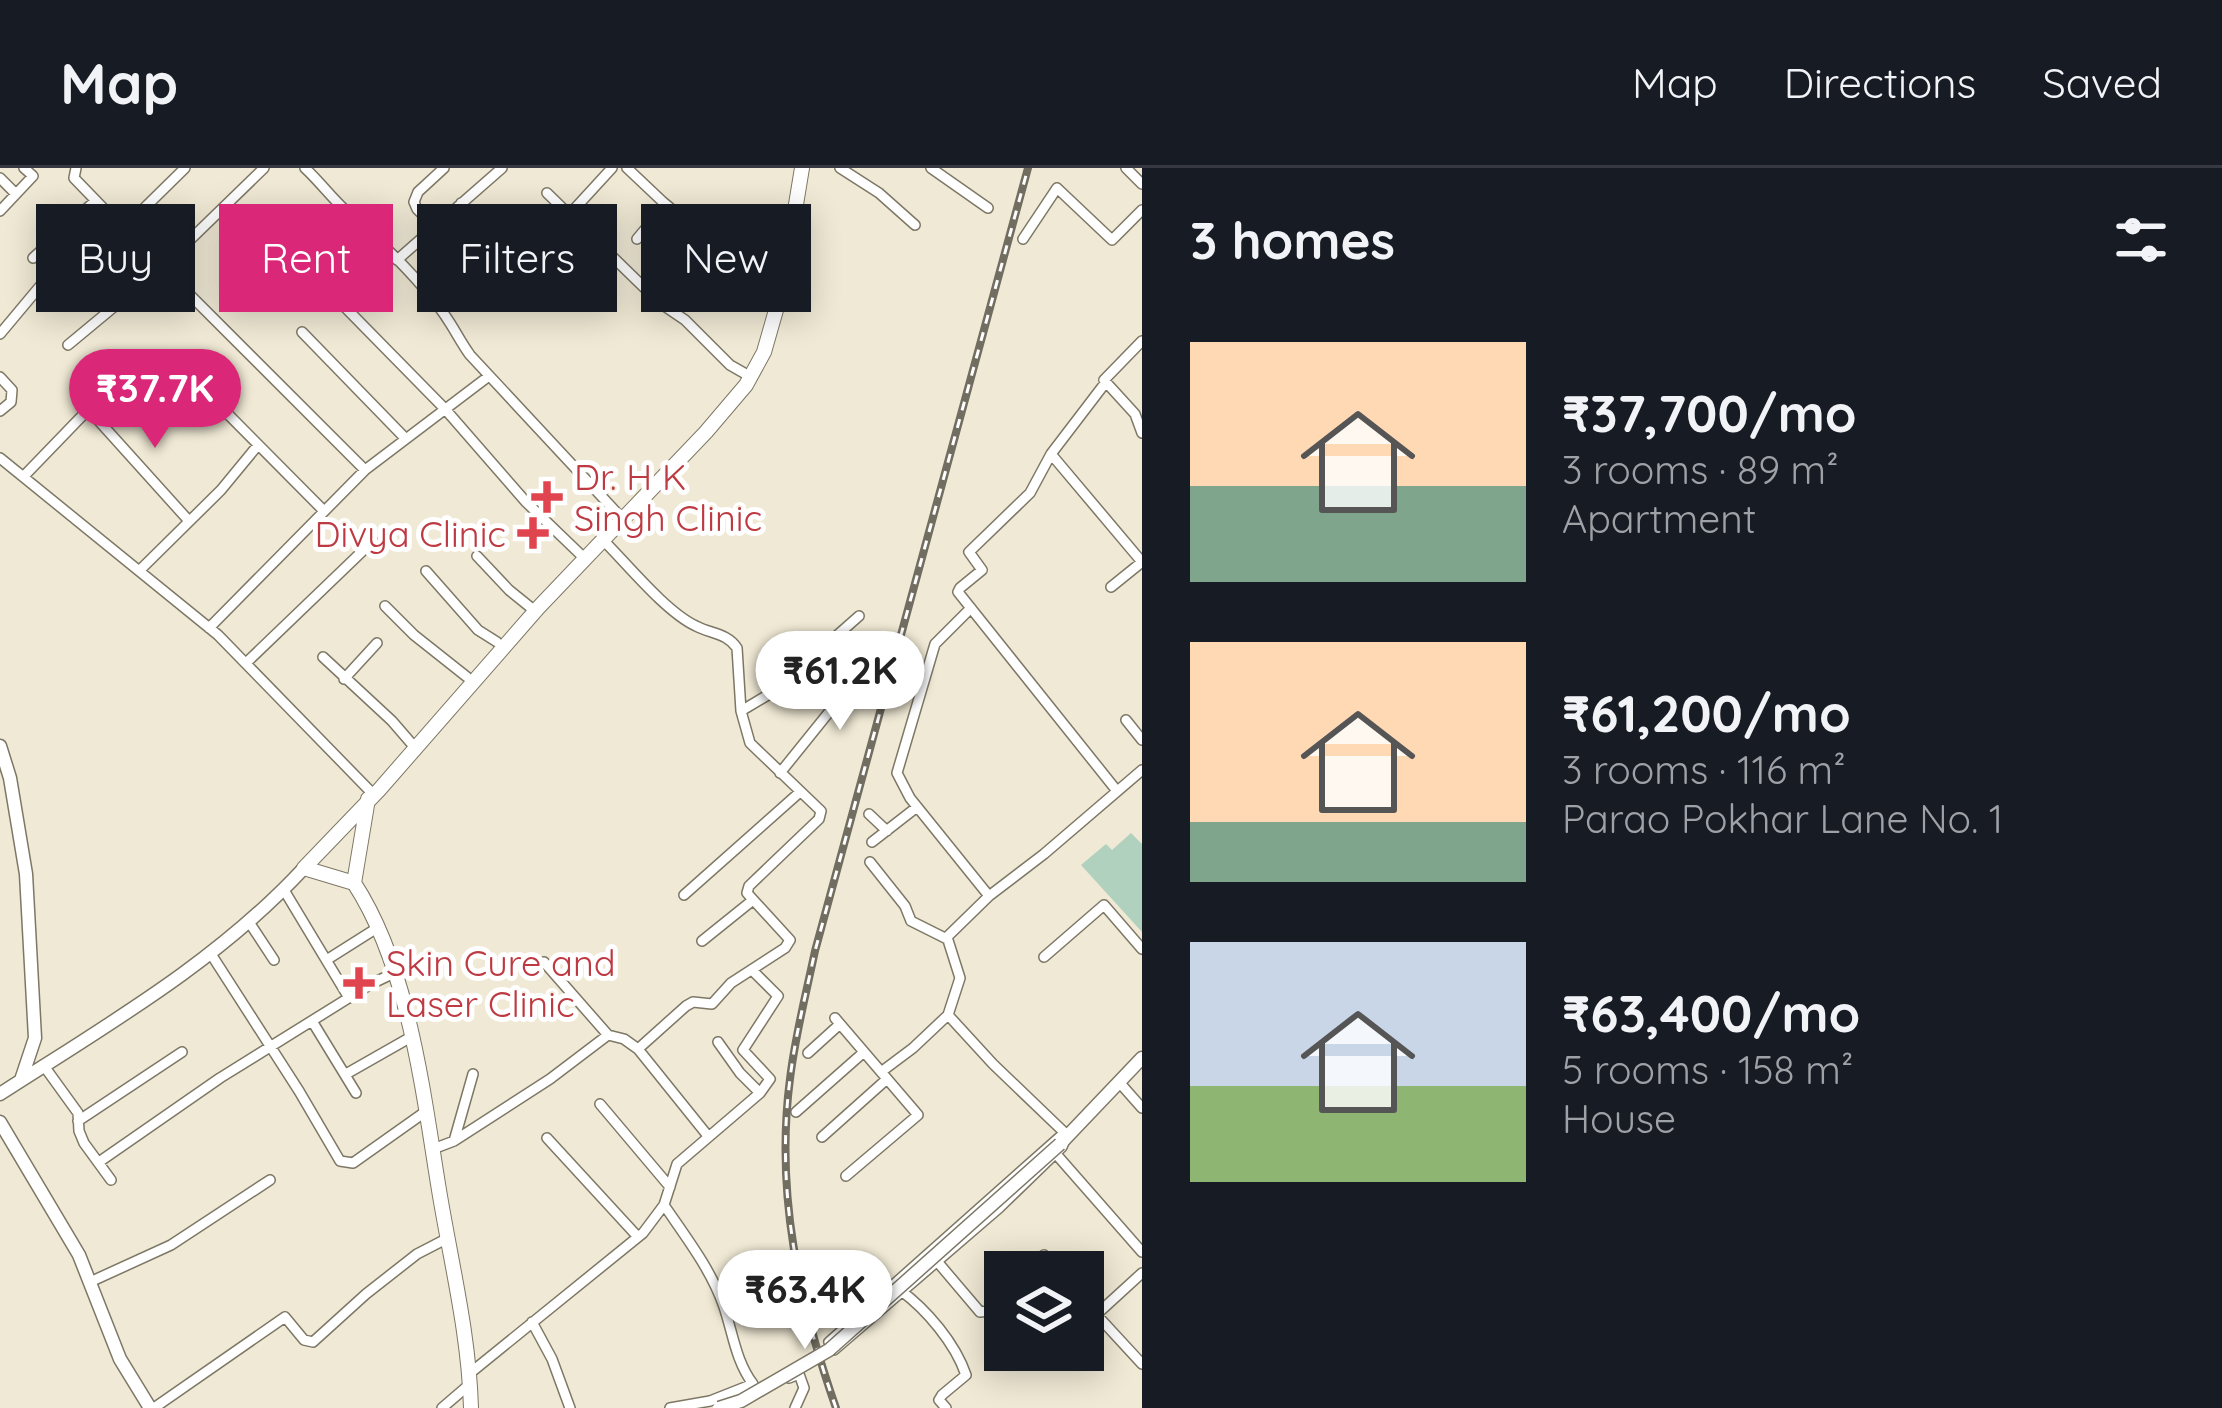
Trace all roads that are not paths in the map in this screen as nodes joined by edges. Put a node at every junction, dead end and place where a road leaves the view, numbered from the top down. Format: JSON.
{"nodes":[{"id":1,"x":24,"y":168,"type":"edge"},
{"id":2,"x":76,"y":168,"type":"edge"},
{"id":3,"x":185,"y":168,"type":"edge"},
{"id":4,"x":264,"y":168,"type":"edge"},
{"id":5,"x":305,"y":168,"type":"edge"},
{"id":6,"x":444,"y":168,"type":"edge"},
{"id":7,"x":502,"y":168,"type":"edge"},
{"id":8,"x":612,"y":168,"type":"edge"},
{"id":9,"x":627,"y":168,"type":"edge"},
{"id":10,"x":793,"y":168,"type":"edge"},
{"id":11,"x":802,"y":168,"type":"edge"},
{"id":12,"x":840,"y":168,"type":"edge"},
{"id":13,"x":931,"y":168,"type":"edge"},
{"id":14,"x":1126,"y":168,"type":"edge"},
{"id":15,"x":864,"y":176,"type":"edge"},
{"id":16,"x":0,"y":178,"type":"edge"},
{"id":17,"x":1140,"y":178,"type":"edge"},
{"id":18,"x":547,"y":193,"type":"dead end"},
{"id":19,"x":16,"y":194,"type":"junction"},
{"id":20,"x":95,"y":201,"type":"junction"},
{"id":21,"x":461,"y":202,"type":"joint"},
{"id":22,"x":663,"y":202,"type":"junction"},
{"id":23,"x":98,"y":204,"type":"edge"},
{"id":24,"x":143,"y":204,"type":"edge"},
{"id":25,"x":459,"y":204,"type":"edge"},
{"id":26,"x":557,"y":204,"type":"edge"},
{"id":27,"x":580,"y":204,"type":"edge"},
{"id":28,"x":666,"y":204,"type":"edge"},
{"id":29,"x":788,"y":204,"type":"edge"},
{"id":30,"x":988,"y":208,"type":"dead end"},
{"id":31,"x":417,"y":209,"type":"edge"},
{"id":32,"x":1142,"y":210,"type":"edge"},
{"id":33,"x":0,"y":211,"type":"edge"},
{"id":34,"x":915,"y":225,"type":"dead end"},
{"id":35,"x":195,"y":234,"type":"edge"},
{"id":36,"x":637,"y":239,"type":"dead end"},
{"id":37,"x":1023,"y":239,"type":"dead end"},
{"id":38,"x":417,"y":242,"type":"edge"},
{"id":39,"x":33,"y":258,"type":"dead end"},
{"id":40,"x":397,"y":260,"type":"junction"},
{"id":41,"x":617,"y":261,"type":"edge"},
{"id":42,"x":36,"y":291,"type":"edge"},
{"id":43,"x":195,"y":298,"type":"edge"},
{"id":44,"x":108,"y":312,"type":"edge"},
{"id":45,"x":350,"y":312,"type":"edge"},
{"id":46,"x":768,"y":312,"type":"edge"},
{"id":47,"x":302,"y":332,"type":"dead end"},
{"id":48,"x":0,"y":334,"type":"edge"},
{"id":49,"x":1142,"y":341,"type":"edge"},
{"id":50,"x":68,"y":345,"type":"dead end"},
{"id":51,"x":138,"y":358,"type":"dead end"},
{"id":52,"x":744,"y":373,"type":"junction"},
{"id":53,"x":489,"y":376,"type":"junction"},
{"id":54,"x":0,"y":377,"type":"edge"},
{"id":55,"x":1106,"y":382,"type":"junction"},
{"id":56,"x":197,"y":383,"type":"dead end"},
{"id":57,"x":445,"y":409,"type":"junction"},
{"id":58,"x":89,"y":410,"type":"junction"},
{"id":59,"x":0,"y":411,"type":"edge"},
{"id":60,"x":1142,"y":433,"type":"edge"},
{"id":61,"x":405,"y":438,"type":"junction"},
{"id":62,"x":258,"y":445,"type":"junction"},
{"id":63,"x":1052,"y":454,"type":"junction"},
{"id":64,"x":0,"y":458,"type":"edge"},
{"id":65,"x":365,"y":470,"type":"junction"},
{"id":66,"x":23,"y":476,"type":"junction"},
{"id":67,"x":323,"y":510,"type":"junction"},
{"id":68,"x":617,"y":514,"type":"junction"},
{"id":69,"x":189,"y":521,"type":"junction"},
{"id":70,"x":373,"y":541,"type":"dead end"},
{"id":71,"x":604,"y":541,"type":"junction"},
{"id":72,"x":580,"y":554,"type":"junction"},
{"id":73,"x":477,"y":556,"type":"dead end"},
{"id":74,"x":1142,"y":562,"type":"edge"},
{"id":75,"x":140,"y":570,"type":"junction"},
{"id":76,"x":426,"y":572,"type":"dead end"},
{"id":77,"x":1111,"y":587,"type":"dead end"},
{"id":78,"x":385,"y":606,"type":"dead end"},
{"id":79,"x":530,"y":607,"type":"junction"},
{"id":80,"x":971,"y":608,"type":"junction"},
{"id":81,"x":860,"y":616,"type":"dead end"},
{"id":82,"x":209,"y":628,"type":"junction"},
{"id":83,"x":377,"y":643,"type":"dead end"},
{"id":84,"x":497,"y":643,"type":"junction"},
{"id":85,"x":323,"y":657,"type":"dead end"},
{"id":86,"x":246,"y":663,"type":"junction"},
{"id":87,"x":867,"y":665,"type":"dead end"},
{"id":88,"x":467,"y":677,"type":"junction"},
{"id":89,"x":344,"y":679,"type":"junction"},
{"id":90,"x":741,"y":711,"type":"junction"},
{"id":91,"x":1126,"y":720,"type":"dead end"},
{"id":92,"x":1142,"y":740,"type":"edge"},
{"id":93,"x":410,"y":742,"type":"junction"},
{"id":94,"x":0,"y":746,"type":"edge"},
{"id":95,"x":1142,"y":770,"type":"edge"},
{"id":96,"x":780,"y":772,"type":"junction"},
{"id":97,"x":1117,"y":791,"type":"junction"},
{"id":98,"x":800,"y":792,"type":"junction"},
{"id":99,"x":372,"y":795,"type":"junction"},
{"id":100,"x":917,"y":807,"type":"junction"},
{"id":101,"x":869,"y":814,"type":"dead end"},
{"id":102,"x":886,"y":831,"type":"junction"},
{"id":103,"x":872,"y":842,"type":"dead end"},
{"id":104,"x":870,"y":862,"type":"dead end"},
{"id":105,"x":304,"y":868,"type":"junction"},
{"id":106,"x":354,"y":883,"type":"junction"},
{"id":107,"x":284,"y":890,"type":"junction"},
{"id":108,"x":684,"y":895,"type":"dead end"},
{"id":109,"x":989,"y":896,"type":"junction"},
{"id":110,"x":753,"y":901,"type":"junction"},
{"id":111,"x":249,"y":922,"type":"junction"},
{"id":112,"x":377,"y":928,"type":"junction"},
{"id":113,"x":947,"y":939,"type":"junction"},
{"id":114,"x":702,"y":941,"type":"dead end"},
{"id":115,"x":1142,"y":949,"type":"edge"},
{"id":116,"x":211,"y":954,"type":"junction"},
{"id":117,"x":1044,"y":957,"type":"dead end"},
{"id":118,"x":328,"y":958,"type":"junction"},
{"id":119,"x":274,"y":960,"type":"dead end"},
{"id":120,"x":544,"y":962,"type":"dead end"},
{"id":121,"x":752,"y":970,"type":"junction"},
{"id":122,"x":394,"y":973,"type":"junction"},
{"id":123,"x":350,"y":998,"type":"junction"},
{"id":124,"x":948,"y":1015,"type":"junction"},
{"id":125,"x":312,"y":1021,"type":"junction"},
{"id":126,"x":608,"y":1036,"type":"junction"},
{"id":127,"x":411,"y":1037,"type":"junction"},
{"id":128,"x":35,"y":1038,"type":"junction"},
{"id":129,"x":718,"y":1042,"type":"dead end"},
{"id":130,"x":272,"y":1047,"type":"junction"},
{"id":131,"x":638,"y":1049,"type":"junction"},
{"id":132,"x":182,"y":1052,"type":"dead end"},
{"id":133,"x":864,"y":1052,"type":"junction"},
{"id":134,"x":808,"y":1053,"type":"dead end"},
{"id":135,"x":59,"y":1055,"type":"junction"},
{"id":136,"x":1142,"y":1058,"type":"edge"},
{"id":137,"x":44,"y":1066,"type":"junction"},
{"id":138,"x":346,"y":1074,"type":"junction"},
{"id":139,"x":473,"y":1074,"type":"dead end"},
{"id":140,"x":884,"y":1075,"type":"junction"},
{"id":141,"x":20,"y":1081,"type":"junction"},
{"id":142,"x":1119,"y":1082,"type":"junction"},
{"id":143,"x":356,"y":1093,"type":"dead end"},
{"id":144,"x":760,"y":1093,"type":"junction"},
{"id":145,"x":0,"y":1094,"type":"edge"},
{"id":146,"x":600,"y":1104,"type":"dead end"},
{"id":147,"x":1142,"y":1108,"type":"edge"},
{"id":148,"x":425,"y":1112,"type":"junction"},
{"id":149,"x":796,"y":1112,"type":"dead end"},
{"id":150,"x":78,"y":1120,"type":"junction"},
{"id":151,"x":0,"y":1123,"type":"edge"},
{"id":152,"x":707,"y":1136,"type":"junction"},
{"id":153,"x":822,"y":1137,"type":"dead end"},
{"id":154,"x":547,"y":1138,"type":"dead end"},
{"id":155,"x":454,"y":1142,"type":"junction"},
{"id":156,"x":1061,"y":1144,"type":"junction"},
{"id":157,"x":433,"y":1149,"type":"junction"},
{"id":158,"x":98,"y":1162,"type":"junction"},
{"id":159,"x":847,"y":1176,"type":"dead end"},
{"id":160,"x":111,"y":1180,"type":"dead end"},
{"id":161,"x":270,"y":1180,"type":"dead end"},
{"id":162,"x":670,"y":1186,"type":"junction"},
{"id":163,"x":664,"y":1205,"type":"junction"},
{"id":164,"x":448,"y":1238,"type":"junction"},
{"id":165,"x":638,"y":1238,"type":"junction"},
{"id":166,"x":1142,"y":1252,"type":"edge"},
{"id":167,"x":933,"y":1257,"type":"junction"},
{"id":168,"x":1142,"y":1273,"type":"edge"},
{"id":169,"x":90,"y":1282,"type":"junction"},
{"id":170,"x":897,"y":1288,"type":"junction"},
{"id":171,"x":1104,"y":1309,"type":"edge"},
{"id":172,"x":984,"y":1312,"type":"edge"},
{"id":173,"x":532,"y":1322,"type":"junction"},
{"id":174,"x":1104,"y":1324,"type":"edge"},
{"id":175,"x":1142,"y":1364,"type":"edge"},
{"id":176,"x":470,"y":1379,"type":"junction"},
{"id":177,"x":152,"y":1408,"type":"edge"},
{"id":178,"x":442,"y":1408,"type":"edge"},
{"id":179,"x":471,"y":1408,"type":"edge"},
{"id":180,"x":570,"y":1408,"type":"edge"},
{"id":181,"x":670,"y":1408,"type":"edge"},
{"id":182,"x":719,"y":1408,"type":"edge"},
{"id":183,"x":740,"y":1408,"type":"edge"},
{"id":184,"x":795,"y":1408,"type":"edge"},
{"id":185,"x":946,"y":1408,"type":"edge"}],
"edges":[{"from":1,"to":19,"type":"street"},
{"from":2,"to":20,"type":"street"},
{"from":3,"to":24,"type":"street"},
{"from":4,"to":35,"type":"street"},
{"from":5,"to":40,"type":"street"},
{"from":6,"to":31,"type":"street"},
{"from":7,"to":21,"type":"street"},
{"from":8,"to":27,"type":"street"},
{"from":9,"to":22,"type":"street"},
{"from":10,"to":29,"type":"main road"},
{"from":11,"to":71,"type":"main road"},
{"from":12,"to":15,"type":"street"},
{"from":13,"to":30,"type":"street"},
{"from":14,"to":17,"type":"street"},
{"from":15,"to":34,"type":"street"},
{"from":16,"to":19,"type":"street"},
{"from":18,"to":26,"type":"street"},
{"from":19,"to":33,"type":"street"},
{"from":20,"to":23,"type":"street"},
{"from":20,"to":39,"type":"street"},
{"from":21,"to":25,"type":"street"},
{"from":22,"to":28,"type":"street"},
{"from":22,"to":36,"type":"street"},
{"from":32,"to":37,"type":"street"},
{"from":38,"to":40,"type":"street"},
{"from":40,"to":53,"type":"street"},
{"from":41,"to":52,"type":"street"},
{"from":42,"to":48,"type":"street"},
{"from":43,"to":65,"type":"street"},
{"from":44,"to":50,"type":"street"},
{"from":45,"to":57,"type":"street"},
{"from":46,"to":52,"type":"main road"},
{"from":47,"to":61,"type":"street"},
{"from":49,"to":55,"type":"street"},
{"from":51,"to":58,"type":"street"},
{"from":52,"to":68,"type":"main road"},
{"from":53,"to":57,"type":"street"},
{"from":53,"to":68,"type":"street"},
{"from":54,"to":59,"type":"street"},
{"from":55,"to":60,"type":"street"},
{"from":55,"to":63,"type":"street"},
{"from":56,"to":62,"type":"street"},
{"from":57,"to":61,"type":"street"},
{"from":57,"to":72,"type":"street"},
{"from":58,"to":66,"type":"street"},
{"from":58,"to":69,"type":"street"},
{"from":61,"to":65,"type":"street"},
{"from":62,"to":67,"type":"street"},
{"from":62,"to":69,"type":"street"},
{"from":63,"to":74,"type":"street"},
{"from":63,"to":80,"type":"street"},
{"from":64,"to":66,"type":"street"},
{"from":65,"to":67,"type":"street"},
{"from":66,"to":75,"type":"street"},
{"from":67,"to":82,"type":"street"},
{"from":68,"to":72,"type":"main road"},
{"from":69,"to":75,"type":"street"},
{"from":70,"to":86,"type":"street"},
{"from":71,"to":90,"type":"street"},
{"from":71,"to":99,"type":"main road"},
{"from":72,"to":79,"type":"main road"},
{"from":73,"to":79,"type":"street"},
{"from":74,"to":77,"type":"street"},
{"from":75,"to":82,"type":"street"},
{"from":76,"to":84,"type":"street"},
{"from":78,"to":88,"type":"street"},
{"from":79,"to":84,"type":"main road"},
{"from":80,"to":97,"type":"street"},
{"from":80,"to":100,"type":"street"},
{"from":81,"to":90,"type":"street"},
{"from":82,"to":86,"type":"street"},
{"from":83,"to":89,"type":"street"},
{"from":84,"to":88,"type":"main road"},
{"from":85,"to":89,"type":"street"},
{"from":86,"to":99,"type":"street"},
{"from":87,"to":96,"type":"street"},
{"from":88,"to":93,"type":"main road"},
{"from":89,"to":93,"type":"street"},
{"from":90,"to":96,"type":"street"},
{"from":91,"to":92,"type":"street"},
{"from":93,"to":99,"type":"main road"},
{"from":94,"to":128,"type":"main road"},
{"from":95,"to":97,"type":"street"},
{"from":96,"to":98,"type":"street"},
{"from":97,"to":109,"type":"street"},
{"from":98,"to":108,"type":"street"},
{"from":98,"to":110,"type":"street"},
{"from":99,"to":105,"type":"main road"},
{"from":99,"to":106,"type":"main road"},
{"from":100,"to":102,"type":"street"},
{"from":100,"to":109,"type":"street"},
{"from":101,"to":102,"type":"street"},
{"from":102,"to":103,"type":"street"},
{"from":104,"to":113,"type":"street"},
{"from":105,"to":106,"type":"main road"},
{"from":105,"to":107,"type":"main road"},
{"from":106,"to":112,"type":"main road"},
{"from":107,"to":111,"type":"main road"},
{"from":107,"to":118,"type":"street"},
{"from":109,"to":113,"type":"street"},
{"from":110,"to":114,"type":"street"},
{"from":110,"to":121,"type":"street"},
{"from":111,"to":116,"type":"main road"},
{"from":111,"to":119,"type":"street"},
{"from":112,"to":118,"type":"street"},
{"from":112,"to":122,"type":"main road"},
{"from":113,"to":124,"type":"street"},
{"from":115,"to":117,"type":"street"},
{"from":116,"to":130,"type":"street"},
{"from":116,"to":135,"type":"main road"},
{"from":118,"to":123,"type":"street"},
{"from":120,"to":126,"type":"street"},
{"from":121,"to":131,"type":"street"},
{"from":121,"to":144,"type":"street"},
{"from":122,"to":123,"type":"street"},
{"from":122,"to":127,"type":"main road"},
{"from":123,"to":125,"type":"street"},
{"from":124,"to":140,"type":"street"},
{"from":124,"to":156,"type":"street"},
{"from":125,"to":130,"type":"street"},
{"from":125,"to":138,"type":"street"},
{"from":126,"to":131,"type":"street"},
{"from":126,"to":155,"type":"street"},
{"from":127,"to":138,"type":"street"},
{"from":127,"to":148,"type":"main road"},
{"from":128,"to":135,"type":"main road"},
{"from":128,"to":141,"type":"main road"},
{"from":129,"to":144,"type":"street"},
{"from":130,"to":148,"type":"street"},
{"from":130,"to":158,"type":"street"},
{"from":131,"to":152,"type":"street"},
{"from":132,"to":150,"type":"street"},
{"from":133,"to":134,"type":"street"},
{"from":133,"to":140,"type":"street"},
{"from":133,"to":149,"type":"street"},
{"from":135,"to":137,"type":"main road"},
{"from":136,"to":142,"type":"main road"},
{"from":137,"to":141,"type":"main road"},
{"from":137,"to":150,"type":"street"},
{"from":138,"to":143,"type":"street"},
{"from":139,"to":155,"type":"street"},
{"from":140,"to":153,"type":"street"},
{"from":140,"to":159,"type":"street"},
{"from":141,"to":145,"type":"main road"},
{"from":142,"to":147,"type":"street"},
{"from":142,"to":156,"type":"main road"},
{"from":144,"to":152,"type":"street"},
{"from":146,"to":162,"type":"street"},
{"from":148,"to":157,"type":"main road"},
{"from":150,"to":158,"type":"street"},
{"from":151,"to":169,"type":"main road"},
{"from":152,"to":162,"type":"street"},
{"from":154,"to":165,"type":"street"},
{"from":155,"to":157,"type":"street"},
{"from":156,"to":166,"type":"street"},
{"from":156,"to":167,"type":"street"},
{"from":156,"to":167,"type":"street"},
{"from":156,"to":182,"type":"main road","bridge":true},
{"from":157,"to":164,"type":"main road"},
{"from":158,"to":160,"type":"street"},
{"from":161,"to":169,"type":"street"},
{"from":162,"to":163,"type":"street"},
{"from":163,"to":165,"type":"street"},
{"from":163,"to":181,"type":"street"},
{"from":164,"to":176,"type":"main road"},
{"from":164,"to":177,"type":"street"},
{"from":165,"to":173,"type":"street"},
{"from":167,"to":170,"type":"street"},
{"from":167,"to":172,"type":"street"},
{"from":168,"to":171,"type":"street"},
{"from":169,"to":177,"type":"main road"},
{"from":170,"to":170,"type":"street"},
{"from":170,"to":185,"type":"street"},
{"from":173,"to":176,"type":"street"},
{"from":173,"to":180,"type":"street"},
{"from":174,"to":175,"type":"street"},
{"from":176,"to":178,"type":"street"},
{"from":176,"to":179,"type":"main road"},
{"from":183,"to":184,"type":"street"}]}
